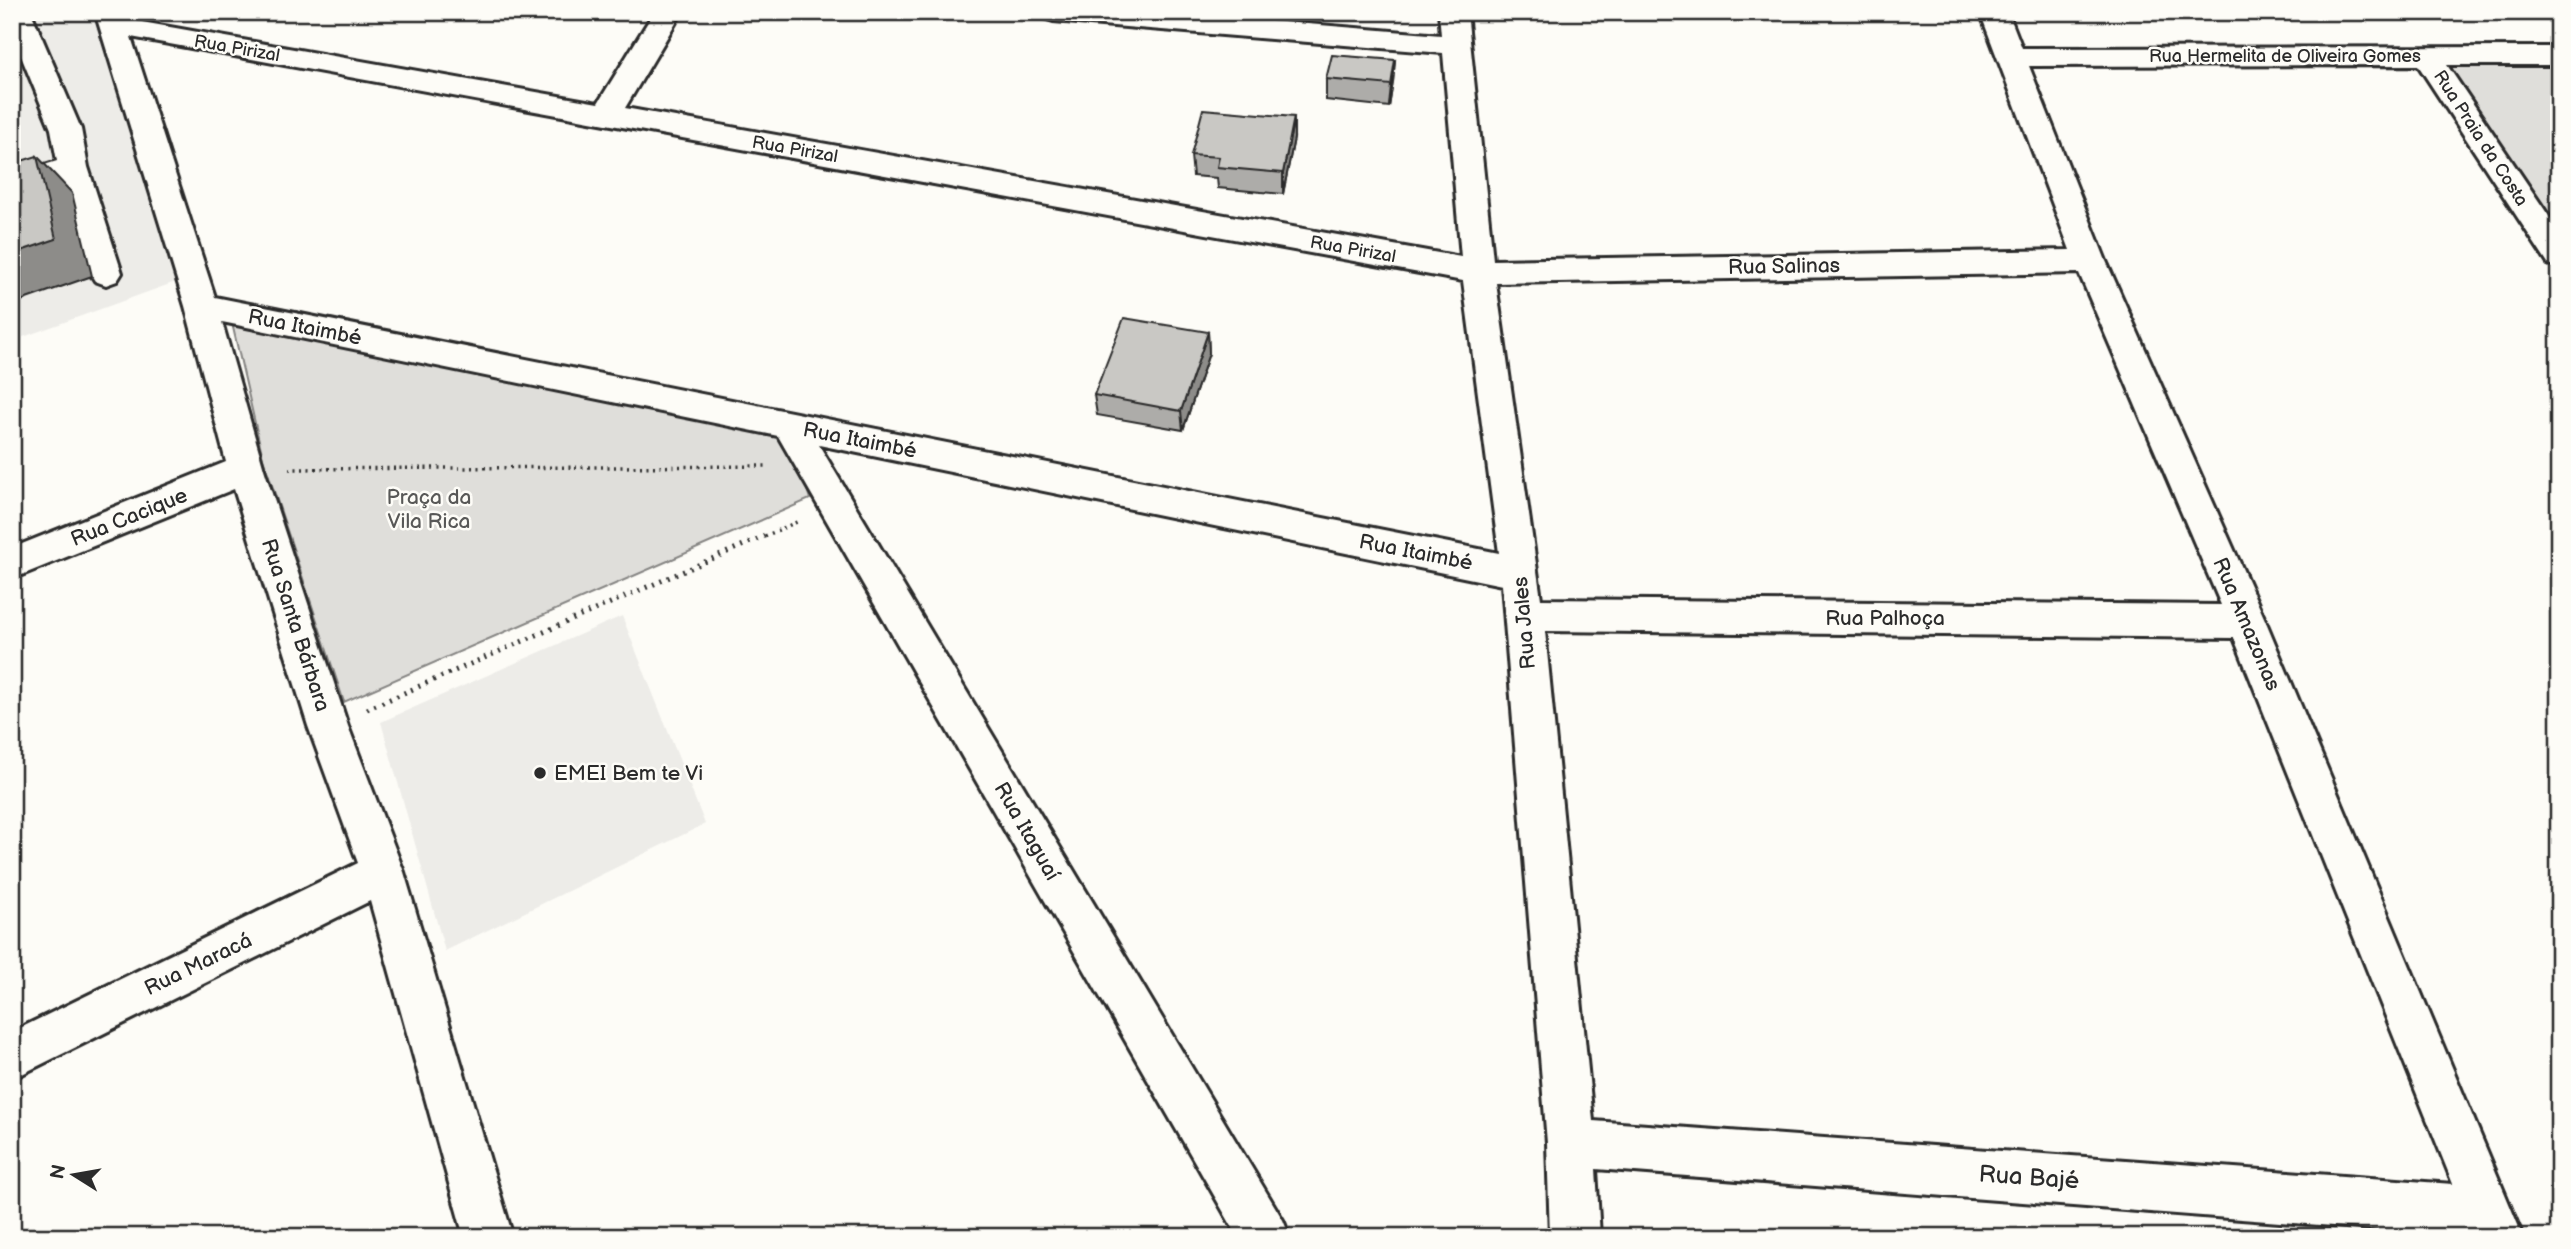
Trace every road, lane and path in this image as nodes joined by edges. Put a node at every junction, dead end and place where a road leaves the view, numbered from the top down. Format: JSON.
{"nodes":[{"id":1,"x":17,"y":12,"type":"edge"},
{"id":2,"x":668,"y":12,"type":"edge"},
{"id":3,"x":1053,"y":12,"type":"edge"},
{"id":4,"x":1994,"y":12,"type":"edge"},
{"id":5,"x":110,"y":19,"type":"edge"},
{"id":6,"x":1455,"y":28,"type":"edge"},
{"id":7,"x":2426,"y":55,"type":"junction"},
{"id":8,"x":2011,"y":57,"type":"junction"},
{"id":9,"x":2559,"y":57,"type":"edge"},
{"id":10,"x":606,"y":116,"type":"junction"},
{"id":11,"x":73,"y":167,"type":"junction"},
{"id":12,"x":12,"y":186,"type":"edge"},
{"id":13,"x":2559,"y":256,"type":"edge"},
{"id":14,"x":2090,"y":261,"type":"junction"},
{"id":15,"x":1478,"y":272,"type":"junction"},
{"id":16,"x":106,"y":273,"type":"dead end"},
{"id":17,"x":201,"y":306,"type":"junction"},
{"id":18,"x":789,"y":425,"type":"junction"},
{"id":19,"x":812,"y":466,"type":"junction"},
{"id":20,"x":246,"y":469,"type":"junction"},
{"id":21,"x":835,"y":506,"type":"junction"},
{"id":22,"x":12,"y":565,"type":"edge"},
{"id":23,"x":1520,"y":573,"type":"junction"},
{"id":24,"x":1523,"y":615,"type":"junction"},
{"id":25,"x":2247,"y":622,"type":"junction"},
{"id":26,"x":328,"y":726,"type":"junction"},
{"id":27,"x":383,"y":872,"type":"junction"},
{"id":28,"x":12,"y":1056,"type":"edge"},
{"id":29,"x":1571,"y":1143,"type":"junction"},
{"id":30,"x":2494,"y":1224,"type":"edge"},
{"id":31,"x":489,"y":1237,"type":"edge"},
{"id":32,"x":1266,"y":1237,"type":"edge"},
{"id":33,"x":1575,"y":1237,"type":"edge"}],
"edges":[{"from":1,"to":11,"type":"street"},
{"from":2,"to":10,"type":"street"},
{"from":3,"to":6,"type":"street"},
{"from":4,"to":8,"type":"street","name":"Rua Amazonas"},
{"from":5,"to":10,"type":"street","name":"Rua Pirizal"},
{"from":5,"to":17,"type":"street","name":"Rua Santa Bárbara"},
{"from":6,"to":15,"type":"street","name":"Rua Jales"},
{"from":7,"to":8,"type":"street","name":"Rua Hermelita de Oliveira Gomes"},
{"from":7,"to":9,"type":"street","name":"Rua Hermelita de Oliveira Gomes"},
{"from":7,"to":13,"type":"street","name":"Rua Praia da Costa"},
{"from":8,"to":14,"type":"street","name":"Rua Amazonas"},
{"from":10,"to":15,"type":"street","name":"Rua Pirizal"},
{"from":11,"to":12,"type":"street"},
{"from":11,"to":16,"type":"street"},
{"from":14,"to":15,"type":"street","name":"Rua Salinas"},
{"from":14,"to":25,"type":"street","name":"Rua Amazonas"},
{"from":15,"to":23,"type":"street","name":"Rua Jales"},
{"from":17,"to":18,"type":"street","name":"Rua Itaimbé"},
{"from":17,"to":20,"type":"street","name":"Rua Santa Bárbara"},
{"from":18,"to":19,"type":"street","name":"Rua Itaguaí"},
{"from":18,"to":23,"type":"street","name":"Rua Itaimbé"},
{"from":19,"to":20,"type":"path"},
{"from":19,"to":21,"type":"street","name":"Rua Itaguaí"},
{"from":20,"to":22,"type":"street","name":"Rua Cacique"},
{"from":20,"to":26,"type":"street","name":"Rua Santa Bárbara"},
{"from":21,"to":26,"type":"path"},
{"from":21,"to":32,"type":"street","name":"Rua Itaguaí"},
{"from":23,"to":24,"type":"street","name":"Rua Jales"},
{"from":24,"to":25,"type":"street","name":"Rua Palhoça"},
{"from":24,"to":29,"type":"street","name":"Rua Jales"},
{"from":25,"to":30,"type":"street","name":"Rua Amazonas"},
{"from":26,"to":27,"type":"street","name":"Rua Santa Bárbara"},
{"from":27,"to":28,"type":"street","name":"Rua Maracá"},
{"from":27,"to":31,"type":"street","name":"Rua Santa Bárbara"},
{"from":29,"to":30,"type":"street","name":"Rua Bajé"},
{"from":29,"to":33,"type":"street","name":"Rua Jales"}]}
